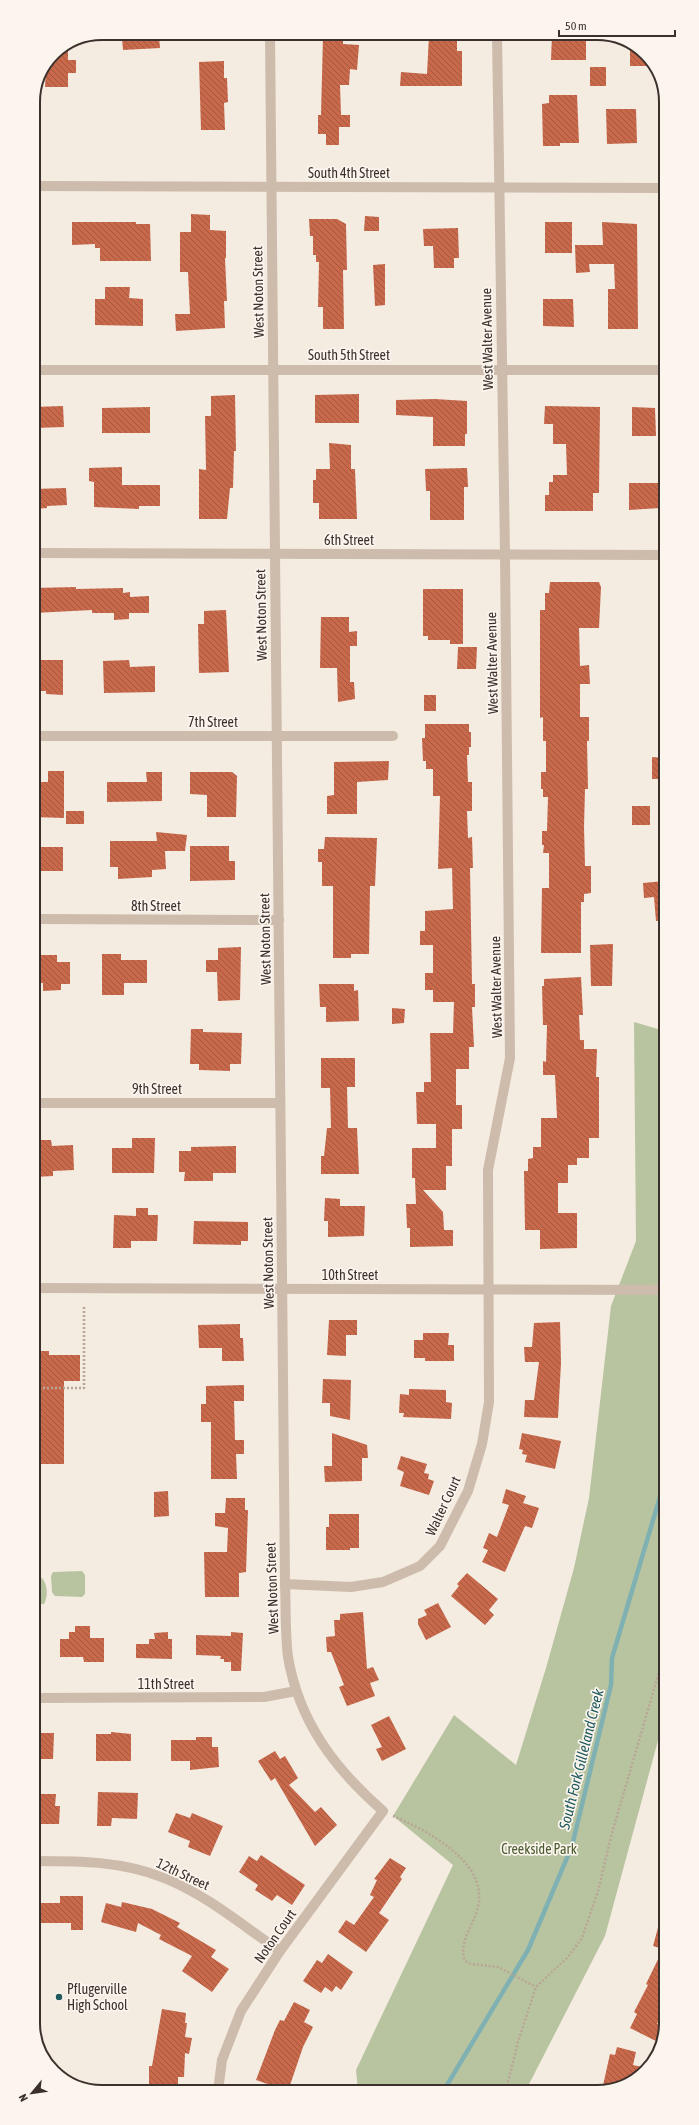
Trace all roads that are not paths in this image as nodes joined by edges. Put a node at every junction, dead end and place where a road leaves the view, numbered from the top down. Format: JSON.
{"nodes":[{"id":1,"x":270,"y":40,"type":"edge"},
{"id":2,"x":496,"y":40,"type":"edge"},
{"id":3,"x":40,"y":186,"type":"edge"},
{"id":4,"x":271,"y":187,"type":"junction"},
{"id":5,"x":498,"y":188,"type":"junction"},
{"id":6,"x":659,"y":188,"type":"edge"},
{"id":7,"x":273,"y":369,"type":"junction"},
{"id":8,"x":501,"y":369,"type":"junction"},
{"id":9,"x":40,"y":370,"type":"edge"},
{"id":10,"x":659,"y":370,"type":"edge"},
{"id":11,"x":40,"y":553,"type":"edge"},
{"id":12,"x":275,"y":553,"type":"junction"},
{"id":13,"x":659,"y":554,"type":"edge"},
{"id":14,"x":505,"y":555,"type":"junction"},
{"id":15,"x":40,"y":736,"type":"edge"},
{"id":16,"x":277,"y":736,"type":"junction"},
{"id":17,"x":393,"y":736,"type":"dead end"},
{"id":18,"x":40,"y":919,"type":"edge"},
{"id":19,"x":279,"y":920,"type":"junction"},
{"id":20,"x":40,"y":1103,"type":"edge"},
{"id":21,"x":280,"y":1103,"type":"junction"},
{"id":22,"x":40,"y":1288,"type":"edge"},
{"id":23,"x":282,"y":1288,"type":"junction"},
{"id":24,"x":489,"y":1289,"type":"junction"},
{"id":25,"x":659,"y":1290,"type":"edge"},
{"id":26,"x":285,"y":1584,"type":"junction"},
{"id":27,"x":296,"y":1691,"type":"junction"},
{"id":28,"x":40,"y":1698,"type":"edge"},
{"id":29,"x":383,"y":1811,"type":"joint"},
{"id":30,"x":40,"y":1861,"type":"edge"},
{"id":31,"x":280,"y":1952,"type":"junction"},
{"id":32,"x":219,"y":2085,"type":"edge"}],
"edges":[{"from":1,"to":4,"type":"street","name":"West Noton Street"},
{"from":2,"to":5,"type":"street","name":"West Walter Avenue"},
{"from":3,"to":4,"type":"street","name":"South 4th Street"},
{"from":4,"to":5,"type":"street","name":"South 4th Street"},
{"from":4,"to":7,"type":"street","name":"West Noton Street"},
{"from":5,"to":6,"type":"street","name":"South 4th Street"},
{"from":5,"to":8,"type":"street","name":"West Walter Avenue"},
{"from":7,"to":8,"type":"street","name":"South 5th Street"},
{"from":7,"to":9,"type":"street","name":"South 5th Street"},
{"from":7,"to":12,"type":"street","name":"West Noton Street"},
{"from":8,"to":10,"type":"street","name":"South 5th Street"},
{"from":8,"to":14,"type":"street","name":"West Walter Avenue"},
{"from":11,"to":12,"type":"street","name":"6th Street"},
{"from":12,"to":14,"type":"street","name":"6th Street"},
{"from":12,"to":16,"type":"street","name":"West Noton Street"},
{"from":13,"to":14,"type":"street","name":"6th Street"},
{"from":14,"to":24,"type":"street","name":"West Walter Avenue"},
{"from":15,"to":16,"type":"street","name":"7th Street"},
{"from":16,"to":17,"type":"street","name":"7th Street"},
{"from":16,"to":19,"type":"street","name":"West Noton Street"},
{"from":18,"to":19,"type":"street","name":"8th Street"},
{"from":19,"to":21,"type":"street","name":"West Noton Street"},
{"from":20,"to":21,"type":"street","name":"9th Street"},
{"from":21,"to":23,"type":"street","name":"West Noton Street"},
{"from":22,"to":23,"type":"street","name":"10th Street"},
{"from":23,"to":24,"type":"street","name":"10th Street"},
{"from":23,"to":26,"type":"street","name":"West Noton Street"},
{"from":24,"to":25,"type":"street","name":"10th Street"},
{"from":24,"to":26,"type":"street","name":"Walter Court"},
{"from":26,"to":27,"type":"street","name":"West Noton Street"},
{"from":27,"to":28,"type":"street","name":"11th Street"},
{"from":27,"to":29,"type":"street","name":"West Noton Street"},
{"from":29,"to":31,"type":"street","name":"Noton Court"},
{"from":30,"to":31,"type":"street","name":"12th Street"},
{"from":31,"to":32,"type":"street","name":"Noton Court"}]}
